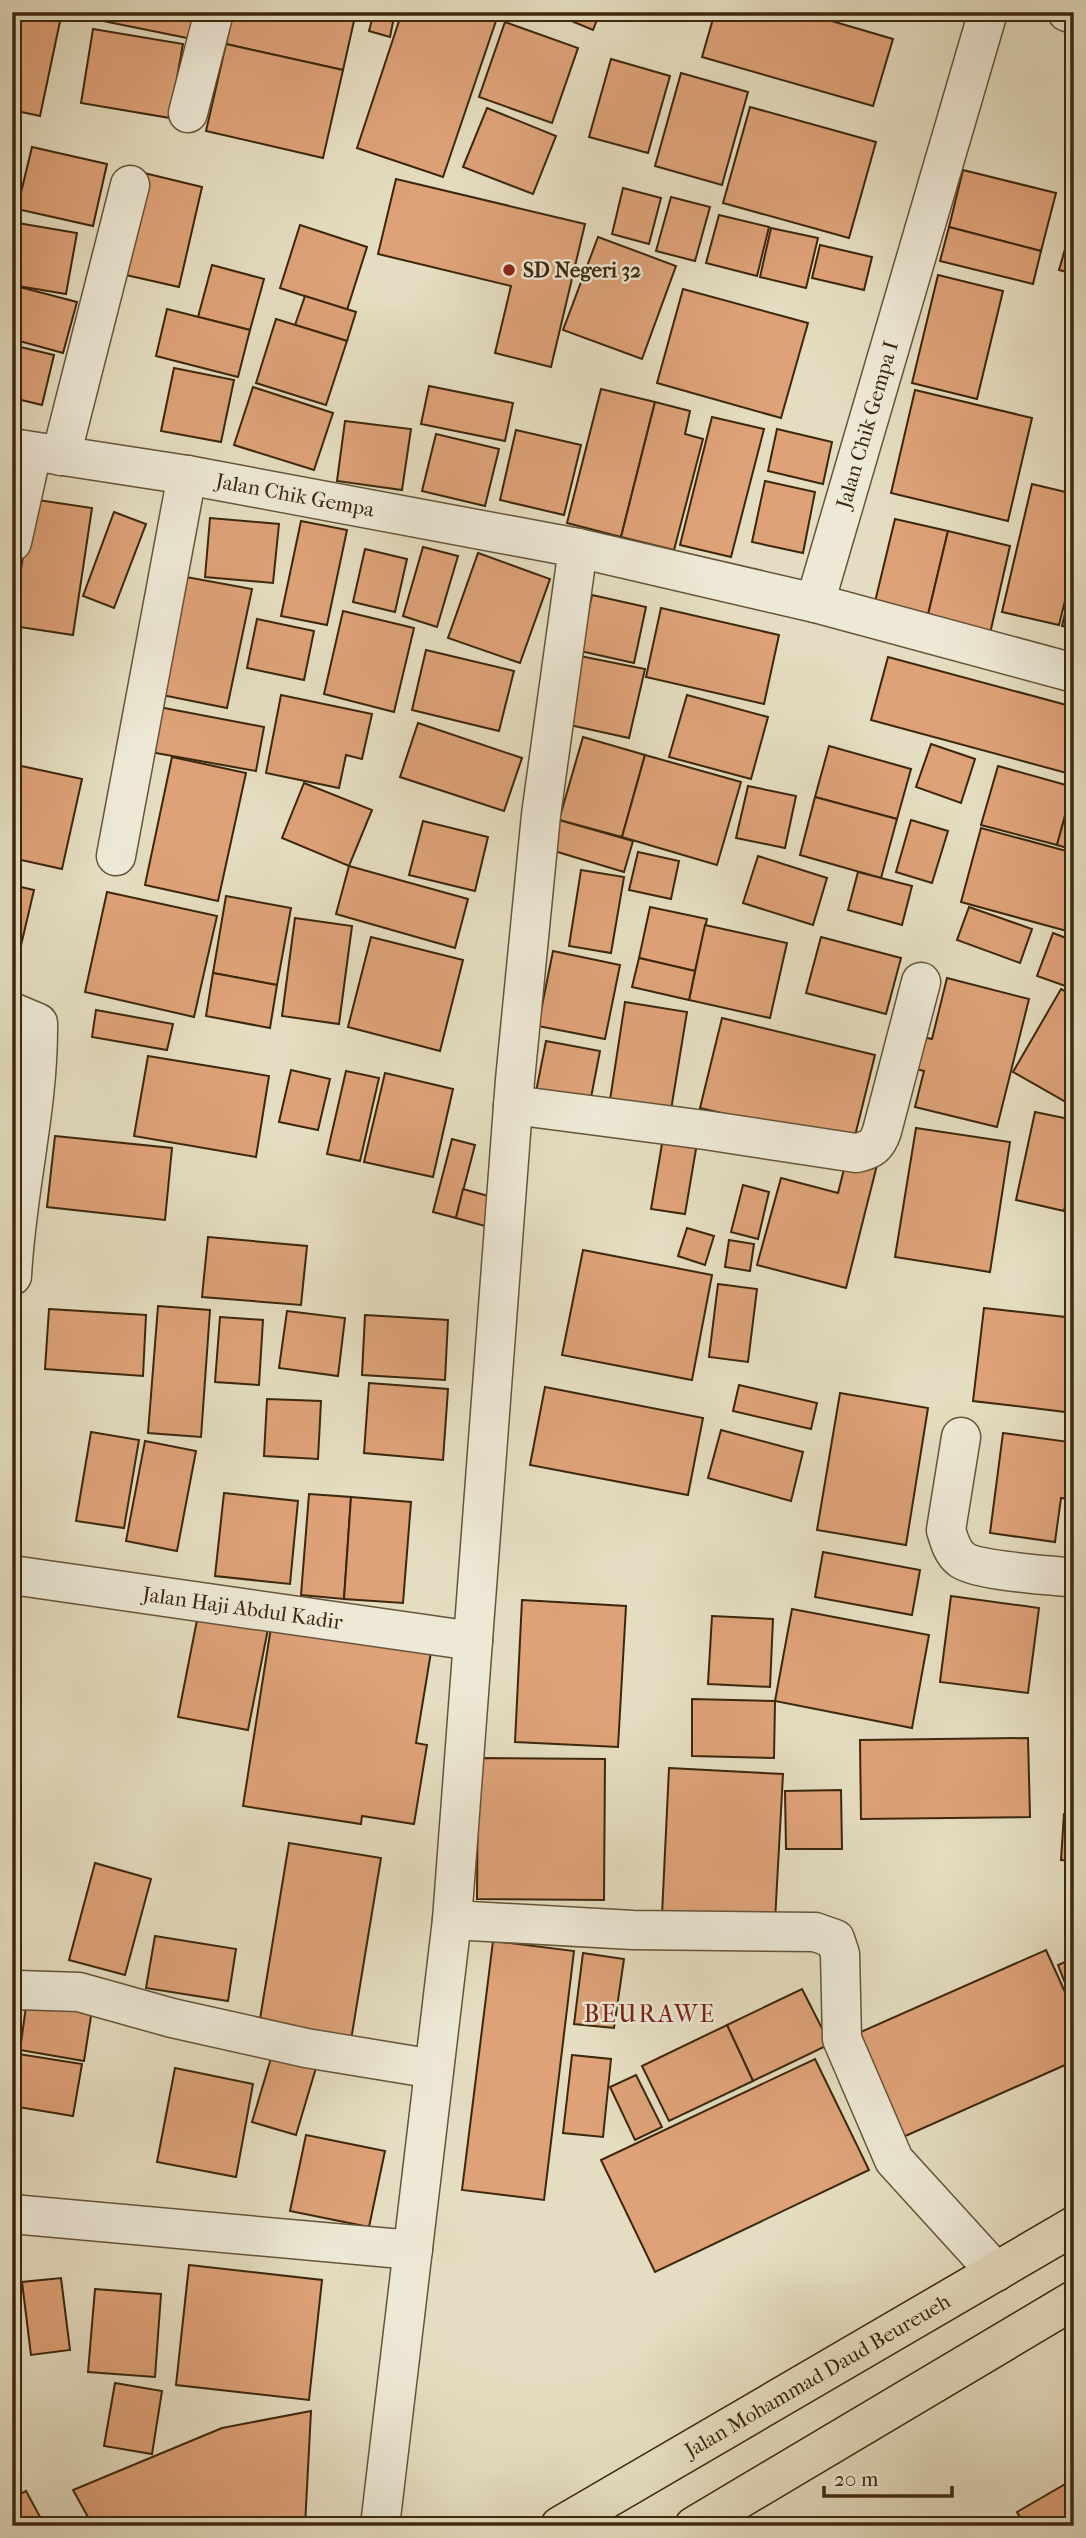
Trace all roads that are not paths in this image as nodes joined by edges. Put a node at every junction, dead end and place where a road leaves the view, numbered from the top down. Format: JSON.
{"nodes":[{"id":1,"x":214,"y":12,"type":"edge"},
{"id":2,"x":988,"y":12,"type":"edge"},
{"id":3,"x":1067,"y":12,"type":"edge"},
{"id":4,"x":1074,"y":14,"type":"edge"},
{"id":5,"x":188,"y":113,"type":"dead end"},
{"id":6,"x":130,"y":185,"type":"dead end"},
{"id":7,"x":35,"y":452,"type":"edge"},
{"id":8,"x":187,"y":475,"type":"junction"},
{"id":9,"x":12,"y":542,"type":"edge"},
{"id":10,"x":578,"y":548,"type":"junction"},
{"id":11,"x":816,"y":603,"type":"junction"},
{"id":12,"x":1074,"y":673,"type":"edge"},
{"id":13,"x":116,"y":856,"type":"dead end"},
{"id":14,"x":921,"y":982,"type":"dead end"},
{"id":15,"x":12,"y":1012,"type":"edge"},
{"id":16,"x":513,"y":1105,"type":"junction"},
{"id":17,"x":13,"y":1255,"type":"edge"},
{"id":18,"x":961,"y":1437,"type":"dead end"},
{"id":19,"x":12,"y":1575,"type":"edge"},
{"id":20,"x":1074,"y":1578,"type":"edge"},
{"id":21,"x":473,"y":1642,"type":"junction"},
{"id":22,"x":452,"y":1920,"type":"junction"},
{"id":23,"x":12,"y":1992,"type":"edge"},
{"id":24,"x":434,"y":2068,"type":"junction"},
{"id":25,"x":12,"y":2214,"type":"edge"},
{"id":26,"x":1074,"y":2226,"type":"edge"},
{"id":27,"x":413,"y":2250,"type":"junction"},
{"id":28,"x":996,"y":2272,"type":"junction"},
{"id":29,"x":1074,"y":2300,"type":"edge"},
{"id":30,"x":380,"y":2526,"type":"edge"},
{"id":31,"x":560,"y":2526,"type":"edge"},
{"id":32,"x":694,"y":2526,"type":"edge"}],
"edges":[{"from":1,"to":5,"type":"street"},
{"from":2,"to":11,"type":"street","name":"Jalan Chik Gempa I"},
{"from":3,"to":4,"type":"street"},
{"from":6,"to":7,"type":"street"},
{"from":7,"to":8,"type":"street","name":"Jalan Chik Gempa"},
{"from":7,"to":9,"type":"street"},
{"from":8,"to":10,"type":"street","name":"Jalan Chik Gempa"},
{"from":8,"to":13,"type":"street"},
{"from":10,"to":11,"type":"street"},
{"from":10,"to":16,"type":"street"},
{"from":11,"to":12,"type":"street"},
{"from":14,"to":16,"type":"street"},
{"from":15,"to":17,"type":"street"},
{"from":16,"to":21,"type":"street"},
{"from":18,"to":20,"type":"street"},
{"from":19,"to":21,"type":"street","name":"Jalan Haji Abdul Kadir"},
{"from":21,"to":22,"type":"street"},
{"from":22,"to":24,"type":"street"},
{"from":22,"to":28,"type":"street"},
{"from":23,"to":24,"type":"street"},
{"from":24,"to":27,"type":"street"},
{"from":25,"to":27,"type":"street"},
{"from":26,"to":28,"type":"highway","name":"Jalan Mohammad Daud Beureueh"},
{"from":27,"to":30,"type":"street"},
{"from":28,"to":31,"type":"highway","name":"Jalan Mohammad Daud Beureueh"},
{"from":29,"to":32,"type":"highway"}]}
